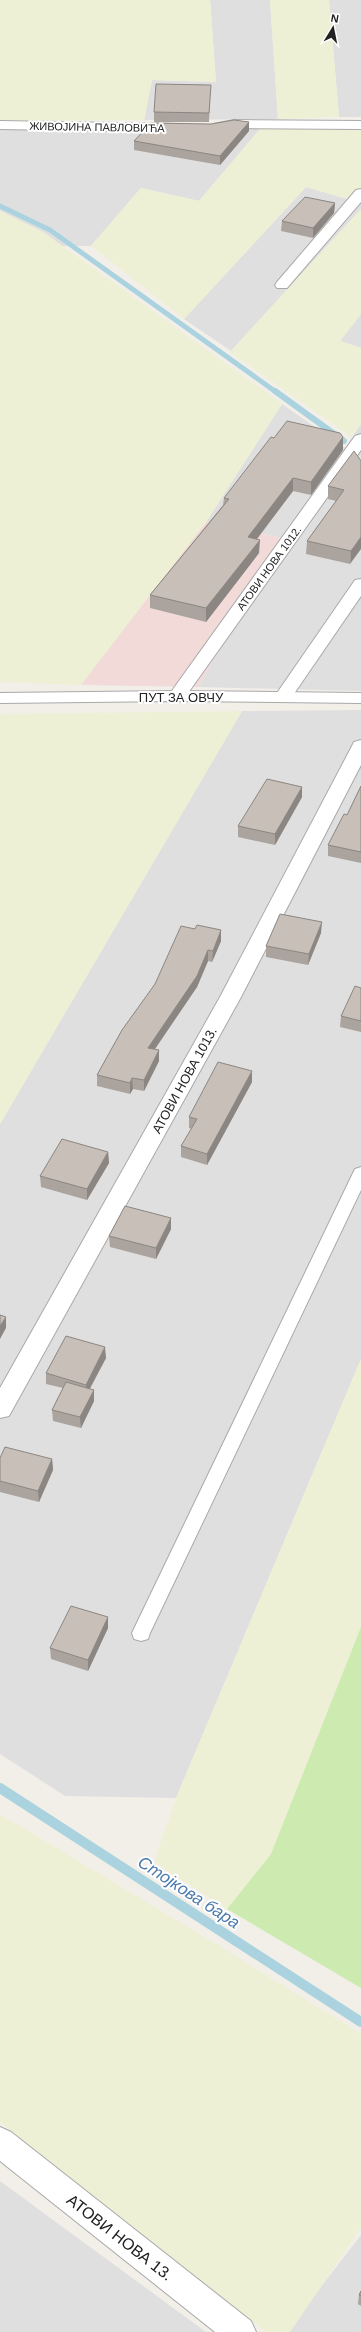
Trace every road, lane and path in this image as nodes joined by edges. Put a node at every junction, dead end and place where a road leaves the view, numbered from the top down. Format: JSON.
{"nodes":[{"id":1,"x":0,"y":125,"type":"edge"},
{"id":2,"x":361,"y":125,"type":"edge"},
{"id":3,"x":188,"y":128,"type":"edge"},
{"id":4,"x":203,"y":128,"type":"edge"},
{"id":5,"x":361,"y":193,"type":"edge"},
{"id":6,"x":282,"y":285,"type":"dead end"},
{"id":7,"x":361,"y":439,"type":"edge"},
{"id":8,"x":361,"y":584,"type":"edge"},
{"id":9,"x":177,"y":696,"type":"junction"},
{"id":10,"x":282,"y":697,"type":"junction"},
{"id":11,"x":0,"y":698,"type":"edge"},
{"id":12,"x":361,"y":698,"type":"edge"},
{"id":13,"x":361,"y":746,"type":"edge"},
{"id":14,"x":361,"y":1173,"type":"edge"},
{"id":15,"x":0,"y":1409,"type":"edge"},
{"id":16,"x":141,"y":1633,"type":"dead end"},
{"id":17,"x":1,"y":2146,"type":"edge"},
{"id":18,"x":234,"y":2330,"type":"edge"}],
"edges":[{"from":1,"to":3,"type":"street","name":"ЖИВОЈИНА ПАВЛОВИЋА"},
{"from":2,"to":4,"type":"street"},
{"from":5,"to":6,"type":"street"},
{"from":7,"to":9,"type":"street","name":"АТОВИ НОВА 1012."},
{"from":8,"to":10,"type":"street"},
{"from":9,"to":10,"type":"street","name":"ПУТ ЗА ОВЧУ"},
{"from":9,"to":11,"type":"street","name":"ПУТ ЗА ОВЧУ"},
{"from":10,"to":12,"type":"street","name":"ПУТ ЗА ОВЧУ"},
{"from":13,"to":15,"type":"street","name":"АТОВИ НОВА 1013."},
{"from":14,"to":16,"type":"lane"},
{"from":17,"to":18,"type":"street","name":"АТОВИ НОВА 13."}]}
